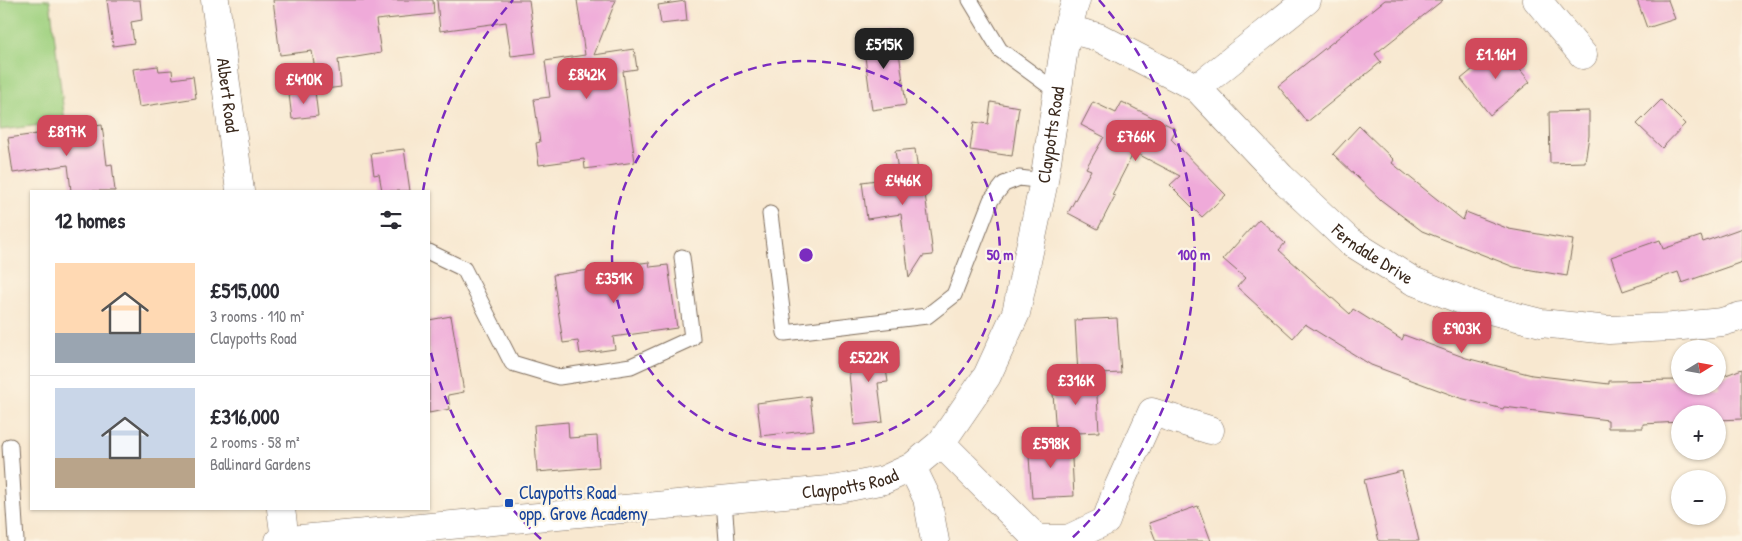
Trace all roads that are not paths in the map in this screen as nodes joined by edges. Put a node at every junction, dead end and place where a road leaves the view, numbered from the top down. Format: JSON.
{"nodes":[{"id":1,"x":215,"y":0,"type":"edge"},
{"id":2,"x":970,"y":0,"type":"edge"},
{"id":3,"x":1076,"y":0,"type":"edge"},
{"id":4,"x":1307,"y":0,"type":"edge"},
{"id":5,"x":1537,"y":0,"type":"edge"},
{"id":6,"x":1067,"y":29,"type":"junction"},
{"id":7,"x":1583,"y":55,"type":"dead end"},
{"id":8,"x":1196,"y":88,"type":"junction"},
{"id":9,"x":1056,"y":91,"type":"junction"},
{"id":10,"x":1044,"y":180,"type":"junction"},
{"id":11,"x":240,"y":190,"type":"edge"},
{"id":12,"x":770,"y":214,"type":"dead end"},
{"id":13,"x":430,"y":252,"type":"edge"},
{"id":14,"x":682,"y":257,"type":"dead end"},
{"id":15,"x":1742,"y":316,"type":"edge"},
{"id":16,"x":1210,"y":430,"type":"dead end"},
{"id":17,"x":941,"y":443,"type":"junction"},
{"id":18,"x":10,"y":446,"type":"dead end"},
{"id":19,"x":912,"y":467,"type":"junction"},
{"id":20,"x":724,"y":500,"type":"junction"},
{"id":21,"x":280,"y":510,"type":"edge"},
{"id":22,"x":285,"y":540,"type":"edge"},
{"id":23,"x":1068,"y":540,"type":"edge"},
{"id":24,"x":16,"y":541,"type":"edge"},
{"id":25,"x":279,"y":541,"type":"edge"},
{"id":26,"x":727,"y":541,"type":"edge"},
{"id":27,"x":935,"y":541,"type":"edge"}],
"edges":[{"from":1,"to":11,"type":"street","name":"Albert Road"},
{"from":2,"to":9,"type":"lane"},
{"from":3,"to":6,"type":"street","name":"Claypotts Road"},
{"from":4,"to":8,"type":"street"},
{"from":5,"to":7,"type":"street"},
{"from":6,"to":8,"type":"street","name":"Ferndale Drive"},
{"from":6,"to":9,"type":"street","name":"Claypotts Road"},
{"from":8,"to":15,"type":"street","name":"Ferndale Drive"},
{"from":9,"to":10,"type":"street","name":"Claypotts Road"},
{"from":10,"to":12,"type":"lane"},
{"from":10,"to":17,"type":"street","name":"Claypotts Road"},
{"from":13,"to":14,"type":"lane"},
{"from":16,"to":23,"type":"street"},
{"from":17,"to":19,"type":"street","name":"Claypotts Road"},
{"from":17,"to":23,"type":"street"},
{"from":18,"to":24,"type":"lane"},
{"from":19,"to":20,"type":"street","name":"Claypotts Road"},
{"from":19,"to":27,"type":"street"},
{"from":20,"to":22,"type":"street","name":"Claypotts Road"},
{"from":20,"to":26,"type":"lane"},
{"from":21,"to":22,"type":"street"},
{"from":22,"to":25,"type":"street","name":"Claypotts Road"}]}
